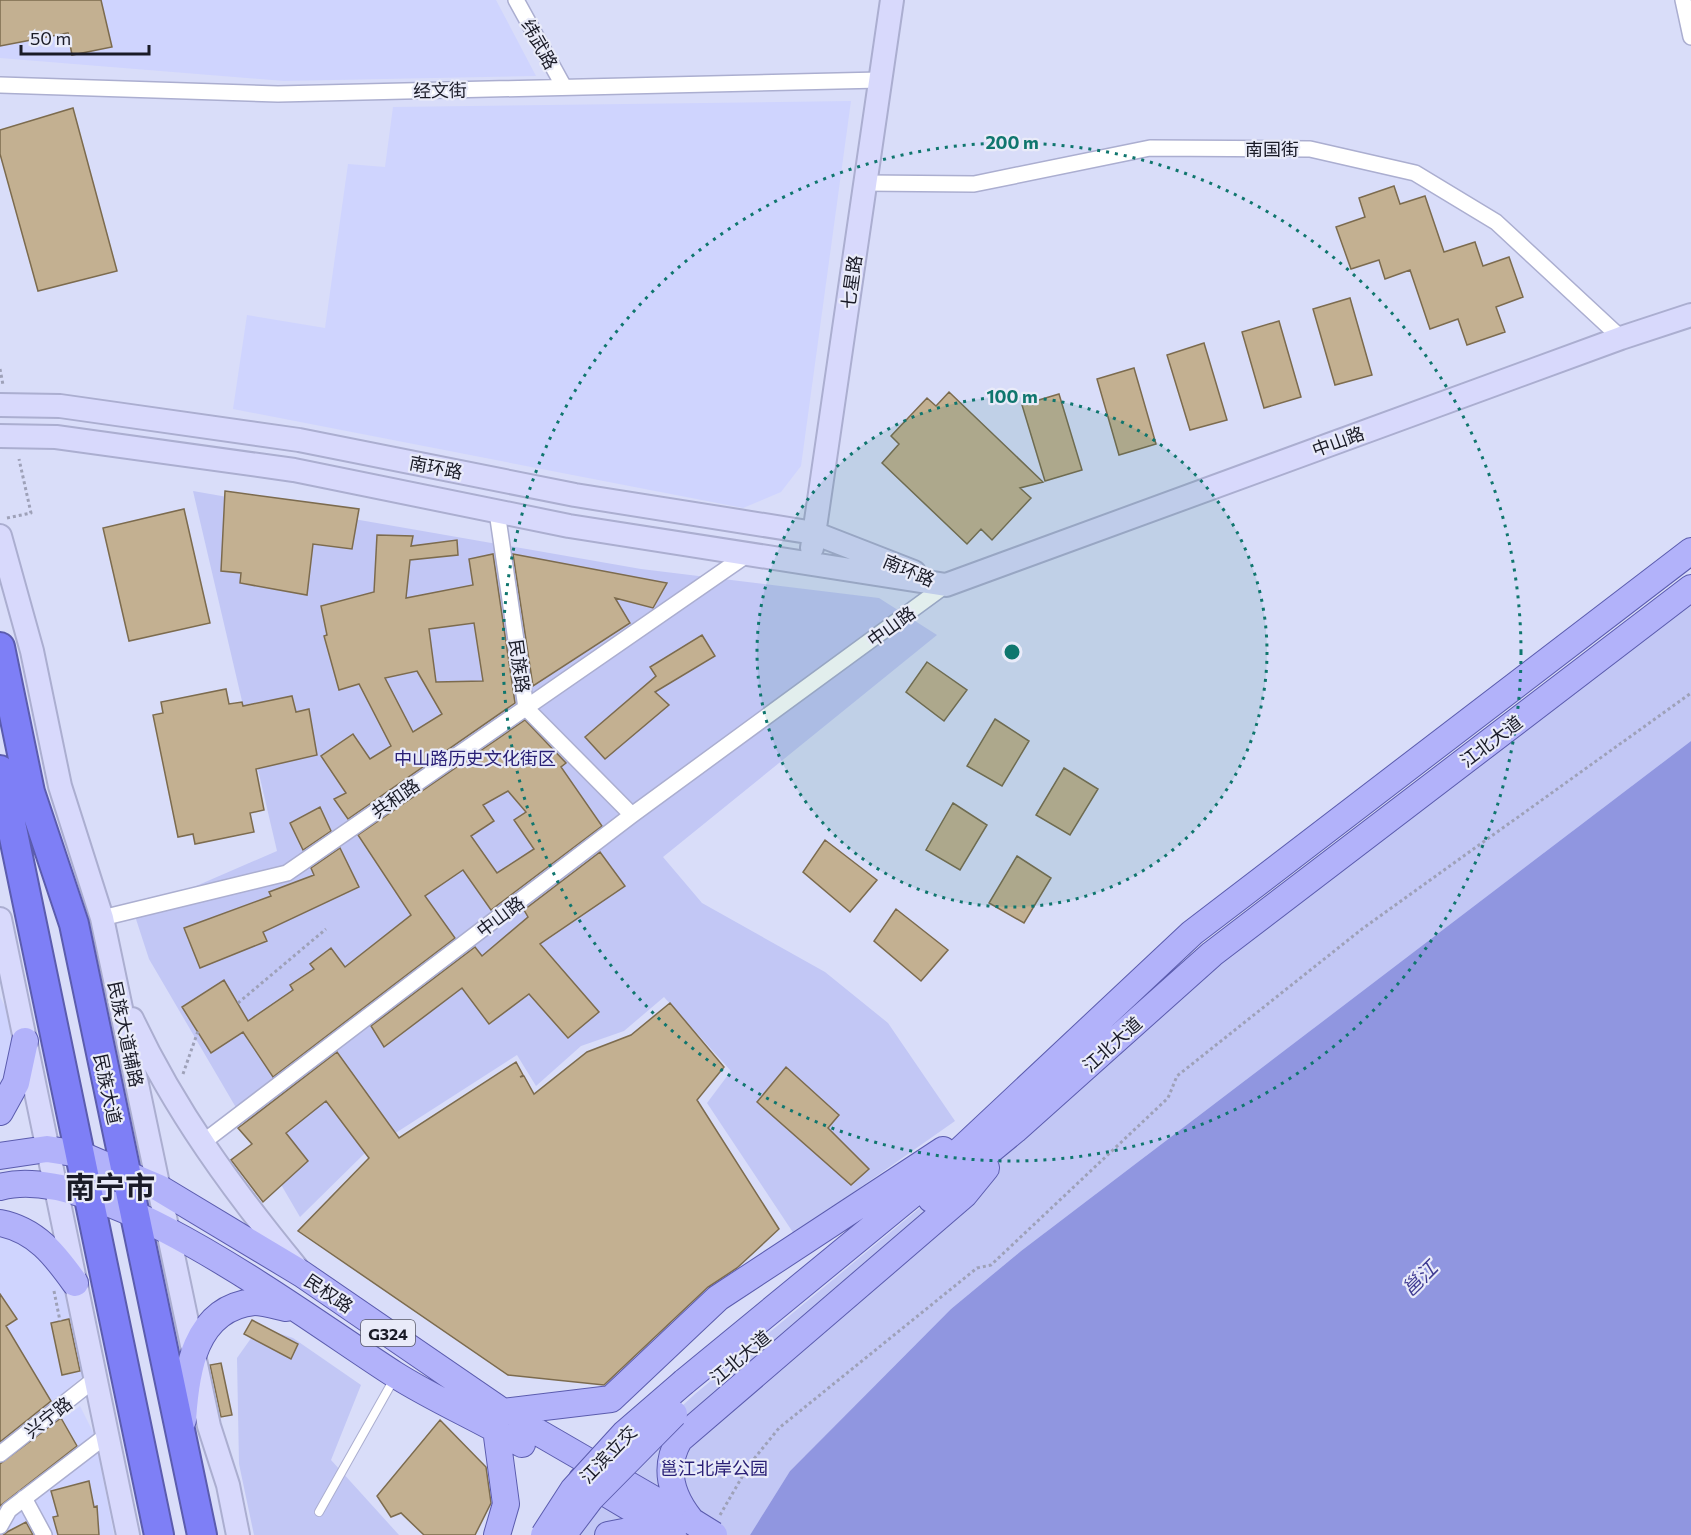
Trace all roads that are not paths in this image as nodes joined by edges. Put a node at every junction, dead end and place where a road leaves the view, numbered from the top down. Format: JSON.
{"nodes":[{"id":1,"x":516,"y":0,"type":"edge"},
{"id":2,"x":892,"y":0,"type":"edge"},
{"id":3,"x":1683,"y":0,"type":"edge"},
{"id":4,"x":1691,"y":37,"type":"edge"},
{"id":5,"x":880,"y":80,"type":"junction"},
{"id":6,"x":0,"y":85,"type":"edge"},
{"id":7,"x":564,"y":87,"type":"junction"},
{"id":8,"x":865,"y":183,"type":"junction"},
{"id":9,"x":1691,"y":315,"type":"edge"},
{"id":10,"x":1621,"y":338,"type":"junction"},
{"id":11,"x":2,"y":399,"type":"edge"},
{"id":12,"x":0,"y":435,"type":"edge"},
{"id":13,"x":498,"y":512,"type":"junction"},
{"id":14,"x":814,"y":533,"type":"junction"},
{"id":15,"x":0,"y":536,"type":"edge"},
{"id":16,"x":1691,"y":551,"type":"edge"},
{"id":17,"x":748,"y":554,"type":"junction"},
{"id":18,"x":810,"y":564,"type":"junction"},
{"id":19,"x":946,"y":585,"type":"junction"},
{"id":20,"x":1691,"y":588,"type":"edge"},
{"id":21,"x":0,"y":647,"type":"edge"},
{"id":22,"x":526,"y":708,"type":"junction"},
{"id":23,"x":0,"y":770,"type":"edge"},
{"id":24,"x":632,"y":815,"type":"junction"},
{"id":25,"x":102,"y":918,"type":"junction"},
{"id":26,"x":1,"y":930,"type":"edge"},
{"id":27,"x":116,"y":983,"type":"junction"},
{"id":28,"x":24,"y":1041,"type":"junction"},
{"id":29,"x":0,"y":1112,"type":"edge"},
{"id":30,"x":1006,"y":1123,"type":"junction"},
{"id":31,"x":202,"y":1143,"type":"junction"},
{"id":32,"x":47,"y":1149,"type":"junction"},
{"id":33,"x":79,"y":1154,"type":"junction"},
{"id":34,"x":0,"y":1156,"type":"edge"},
{"id":35,"x":126,"y":1172,"type":"junction"},
{"id":36,"x":55,"y":1186,"type":"junction"},
{"id":37,"x":0,"y":1187,"type":"edge"},
{"id":38,"x":159,"y":1188,"type":"junction"},
{"id":39,"x":88,"y":1195,"type":"junction"},
{"id":40,"x":923,"y":1195,"type":"junction"},
{"id":41,"x":134,"y":1214,"type":"junction"},
{"id":42,"x":0,"y":1222,"type":"edge"},
{"id":43,"x":168,"y":1231,"type":"junction"},
{"id":44,"x":302,"y":1274,"type":"junction"},
{"id":45,"x":75,"y":1283,"type":"junction"},
{"id":46,"x":300,"y":1310,"type":"junction"},
{"id":47,"x":193,"y":1351,"type":"junction"},
{"id":48,"x":396,"y":1375,"type":"junction"},
{"id":49,"x":95,"y":1379,"type":"junction"},
{"id":50,"x":684,"y":1382,"type":"joint"},
{"id":51,"x":500,"y":1421,"type":"junction"},
{"id":52,"x":107,"y":1435,"type":"junction"},
{"id":53,"x":182,"y":1439,"type":"junction"},
{"id":54,"x":0,"y":1454,"type":"edge"},
{"id":55,"x":24,"y":1498,"type":"junction"},
{"id":56,"x":319,"y":1512,"type":"dead end"},
{"id":57,"x":0,"y":1526,"type":"edge"},
{"id":58,"x":716,"y":1526,"type":"edge"},
{"id":59,"x":684,"y":1528,"type":"edge"},
{"id":60,"x":44,"y":1535,"type":"edge"},
{"id":61,"x":128,"y":1535,"type":"edge"},
{"id":62,"x":159,"y":1535,"type":"edge"},
{"id":63,"x":202,"y":1535,"type":"edge"},
{"id":64,"x":238,"y":1535,"type":"edge"},
{"id":65,"x":497,"y":1535,"type":"edge"},
{"id":66,"x":544,"y":1535,"type":"edge"},
{"id":67,"x":563,"y":1535,"type":"edge"},
{"id":68,"x":608,"y":1535,"type":"edge"},
{"id":69,"x":668,"y":1535,"type":"edge"}],
"edges":[{"from":1,"to":7,"type":"street","name":"纬武路"},
{"from":2,"to":5,"type":"main road","name":"七星路"},
{"from":3,"to":4,"type":"street"},
{"from":5,"to":7,"type":"street","name":"经文街"},
{"from":5,"to":8,"type":"main road","name":"七星路"},
{"from":6,"to":7,"type":"street","name":"经文街"},
{"from":8,"to":10,"type":"street","name":"南国街"},
{"from":8,"to":14,"type":"main road","name":"七星路"},
{"from":9,"to":10,"type":"main road","name":"中山路"},
{"from":10,"to":19,"type":"main road","name":"中山路"},
{"from":11,"to":14,"type":"main road","name":"南环路"},
{"from":12,"to":13,"type":"main road","name":"南环路"},
{"from":13,"to":17,"type":"main road","name":"南环路"},
{"from":13,"to":22,"type":"street","name":"民族路"},
{"from":14,"to":18,"type":"main road","name":"七星路"},
{"from":14,"to":19,"type":"main road","name":"南环路"},
{"from":15,"to":25,"type":"main road","name":"民族大道辅路"},
{"from":16,"to":30,"type":"main road","name":"江北大道"},
{"from":17,"to":18,"type":"main road","name":"南环路"},
{"from":17,"to":22,"type":"street","name":"共和路"},
{"from":18,"to":19,"type":"main road","name":"南环路"},
{"from":19,"to":24,"type":"street","name":"中山路"},
{"from":20,"to":30,"type":"main road","name":"江北大道"},
{"from":21,"to":35,"type":"highway","name":"民族大道"},
{"from":22,"to":24,"type":"street","name":"民族路"},
{"from":22,"to":25,"type":"street","name":"共和路"},
{"from":23,"to":33,"type":"highway"},
{"from":24,"to":31,"type":"street","name":"中山路"},
{"from":25,"to":27,"type":"main road","name":"民族大道辅路"},
{"from":26,"to":28,"type":"main road"},
{"from":27,"to":31,"type":"main road"},
{"from":27,"to":38,"type":"main road","name":"民族大道辅路"},
{"from":28,"to":29,"type":"main road"},
{"from":28,"to":32,"type":"main road"},
{"from":30,"to":40,"type":"main road","name":"江北大道"},
{"from":30,"to":51,"type":"main road"},
{"from":30,"to":59,"type":"main road"},
{"from":31,"to":44,"type":"main road"},
{"from":32,"to":33,"type":"main road","number":"G324"},
{"from":32,"to":34,"type":"main road","number":"G324"},
{"from":32,"to":36,"type":"main road"},
{"from":33,"to":35,"type":"main road","name":"民权路","number":"G324"},
{"from":33,"to":39,"type":"highway"},
{"from":35,"to":38,"type":"main road","name":"民权路","number":"G324"},
{"from":35,"to":41,"type":"highway","name":"民族大道"},
{"from":36,"to":37,"type":"main road","number":"G324"},
{"from":36,"to":39,"type":"main road","number":"G324"},
{"from":36,"to":45,"type":"main road"},
{"from":38,"to":43,"type":"main road","name":"民族大道辅路"},
{"from":38,"to":44,"type":"main road","name":"民权路","number":"G324"},
{"from":39,"to":41,"type":"main road","number":"G324"},
{"from":39,"to":62,"type":"highway"},
{"from":40,"to":50,"type":"main road","name":"江北大道"},
{"from":40,"to":67,"type":"main road","name":"江北大道","bridge":true},
{"from":41,"to":43,"type":"main road","name":"民权路","number":"G324"},
{"from":41,"to":53,"type":"highway","name":"民族大道"},
{"from":42,"to":45,"type":"main road"},
{"from":43,"to":46,"type":"main road","name":"民权路","number":"G324"},
{"from":43,"to":47,"type":"main road","name":"民族大道辅路"},
{"from":44,"to":51,"type":"main road","name":"民权路","number":"G324"},
{"from":45,"to":49,"type":"main road"},
{"from":46,"to":47,"type":"main road"},
{"from":46,"to":48,"type":"main road","name":"民权路","number":"G324"},
{"from":47,"to":53,"type":"main road"},
{"from":47,"to":64,"type":"main road","name":"民族大道辅路"},
{"from":48,"to":51,"type":"main road","name":"民权路","number":"G324"},
{"from":48,"to":56,"type":"lane"},
{"from":49,"to":52,"type":"main road"},
{"from":49,"to":54,"type":"street","name":"兴宁路"},
{"from":50,"to":66,"type":"main road","name":"江滨立交","bridge":true},
{"from":51,"to":59,"type":"main road","name":"民权路","number":"G324"},
{"from":51,"to":65,"type":"main road"},
{"from":52,"to":55,"type":"street"},
{"from":52,"to":61,"type":"main road"},
{"from":53,"to":63,"type":"highway","name":"民族大道"},
{"from":55,"to":57,"type":"street"},
{"from":55,"to":60,"type":"street"},
{"from":58,"to":59,"type":"main road","number":"G324","bridge":true},
{"from":68,"to":69,"type":"main road"}]}
